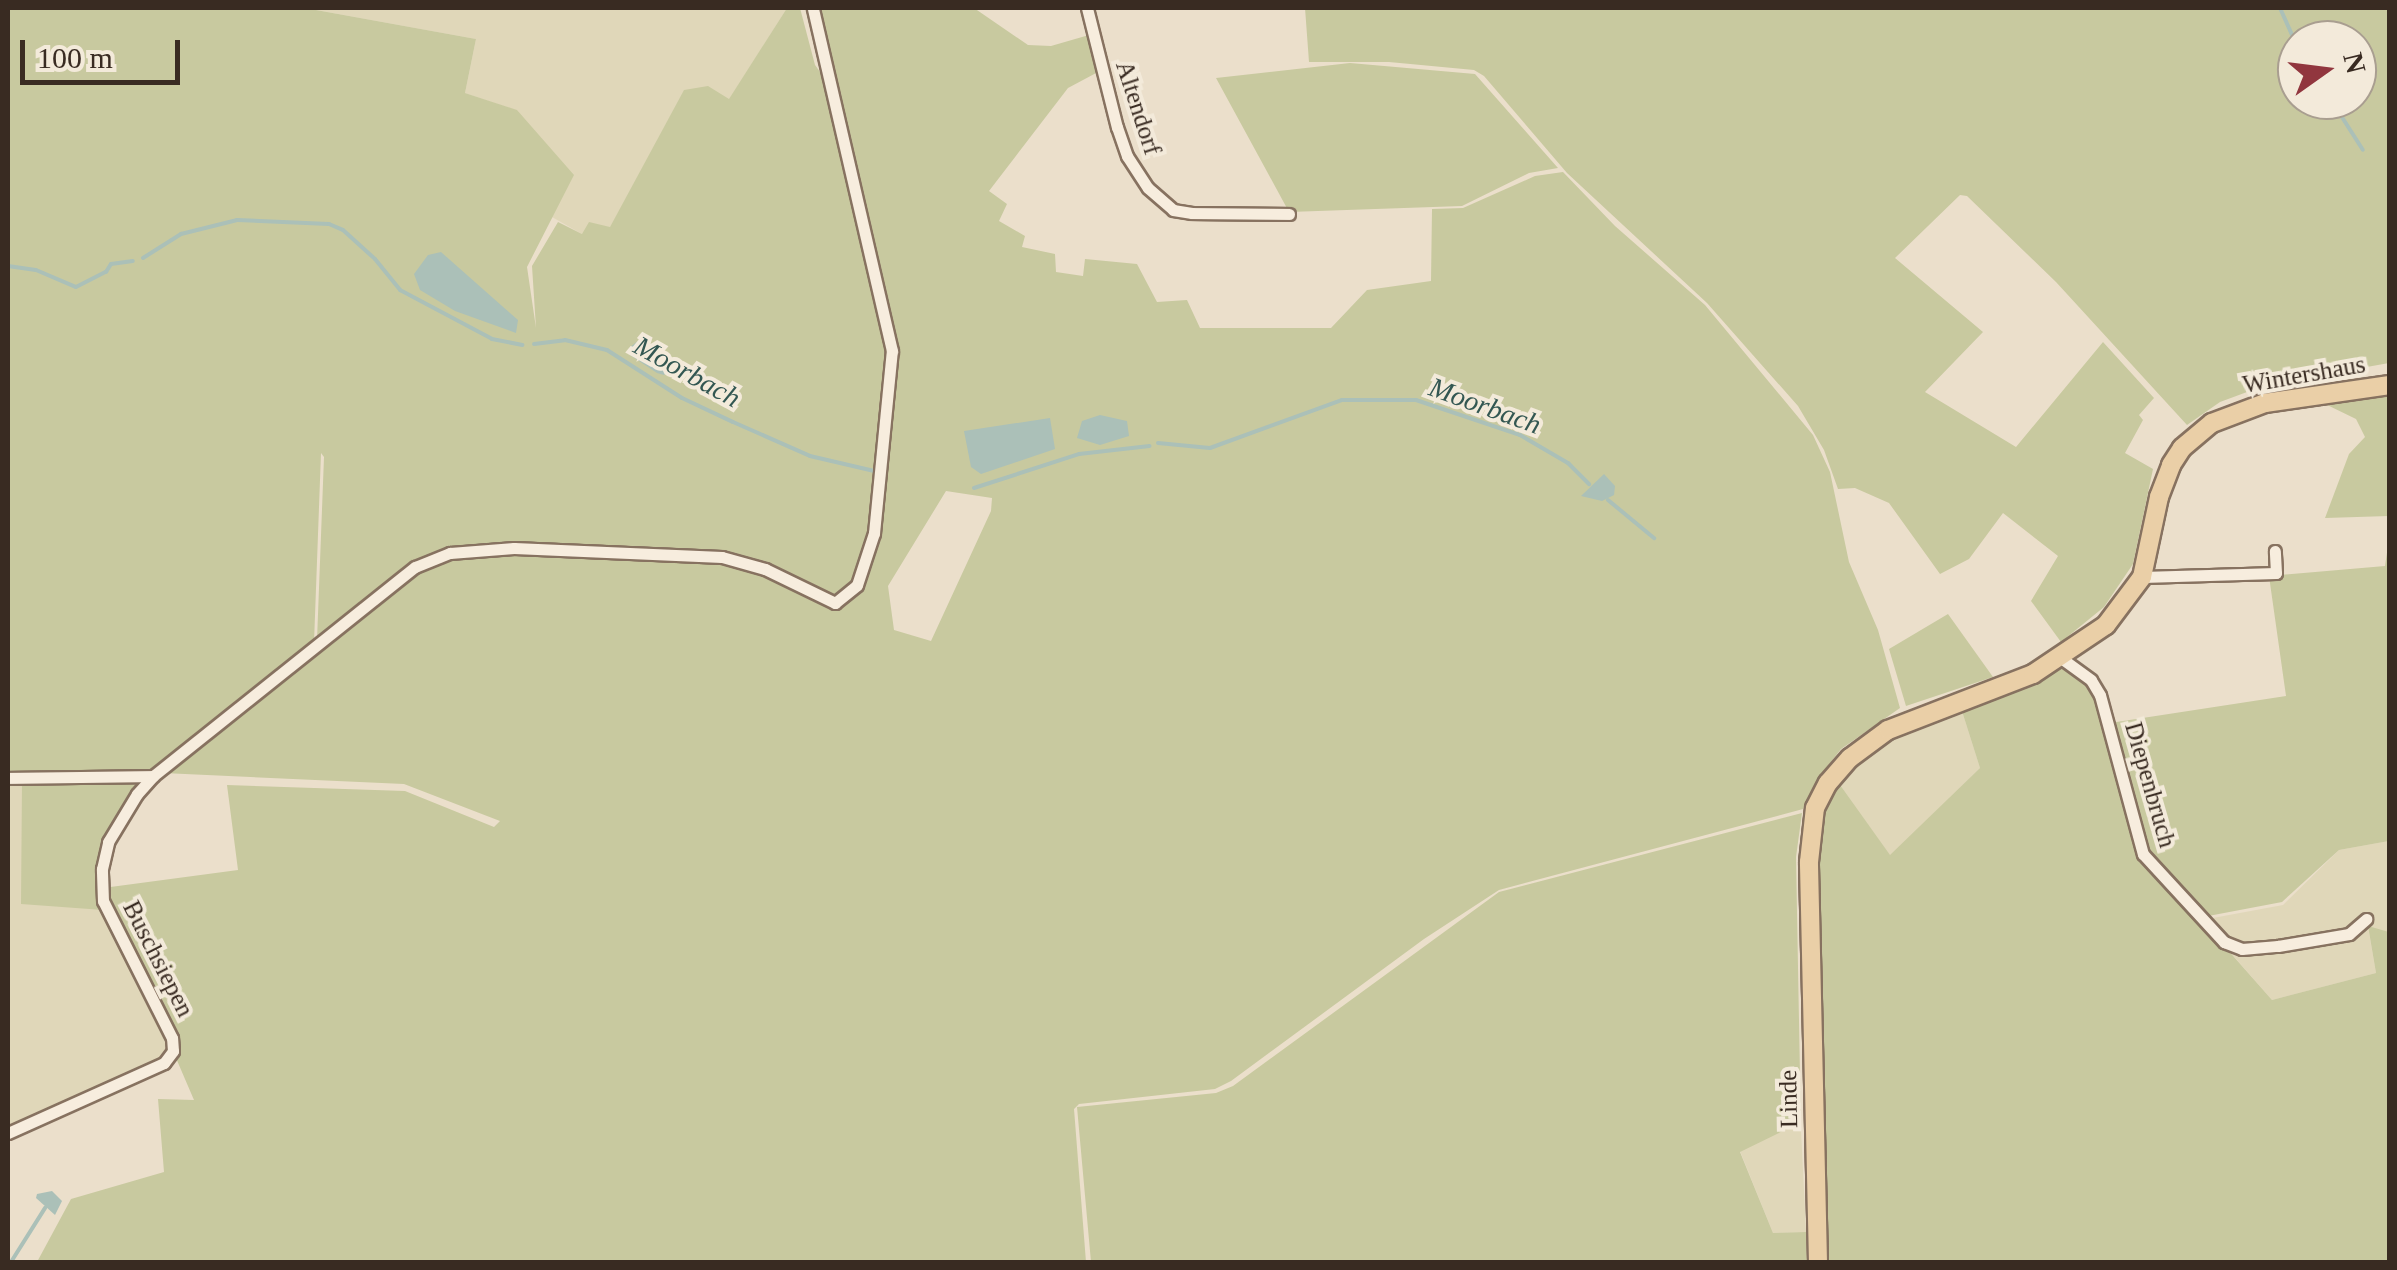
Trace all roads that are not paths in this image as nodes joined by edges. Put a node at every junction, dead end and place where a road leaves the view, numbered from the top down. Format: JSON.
{"nodes":[{"id":1,"x":813,"y":8,"type":"edge"},
{"id":2,"x":1088,"y":8,"type":"edge"},
{"id":3,"x":1290,"y":214,"type":"dead end"},
{"id":4,"x":2390,"y":386,"type":"edge"},
{"id":5,"x":2275,"y":550,"type":"dead end"},
{"id":6,"x":2142,"y":577,"type":"junction"},
{"id":7,"x":2061,"y":658,"type":"junction"},
{"id":8,"x":1959,"y":702,"type":"joint"},
{"id":9,"x":153,"y":776,"type":"junction"},
{"id":10,"x":8,"y":778,"type":"edge"},
{"id":11,"x":2366,"y":919,"type":"dead end"},
{"id":12,"x":8,"y":1133,"type":"edge"},
{"id":13,"x":1818,"y":1262,"type":"edge"}],
"edges":[{"from":1,"to":9,"type":"street"},
{"from":2,"to":3,"type":"street","name":"Altendorf"},
{"from":4,"to":6,"type":"main road","name":"Wintershaus"},
{"from":5,"to":6,"type":"street"},
{"from":6,"to":7,"type":"main road","name":"Wintershaus"},
{"from":7,"to":8,"type":"main road","name":"Wintershaus"},
{"from":7,"to":11,"type":"street","name":"Diepenbruch"},
{"from":8,"to":13,"type":"main road","name":"Linde"},
{"from":9,"to":10,"type":"street"},
{"from":9,"to":12,"type":"street","name":"Buschsiepen"}]}
